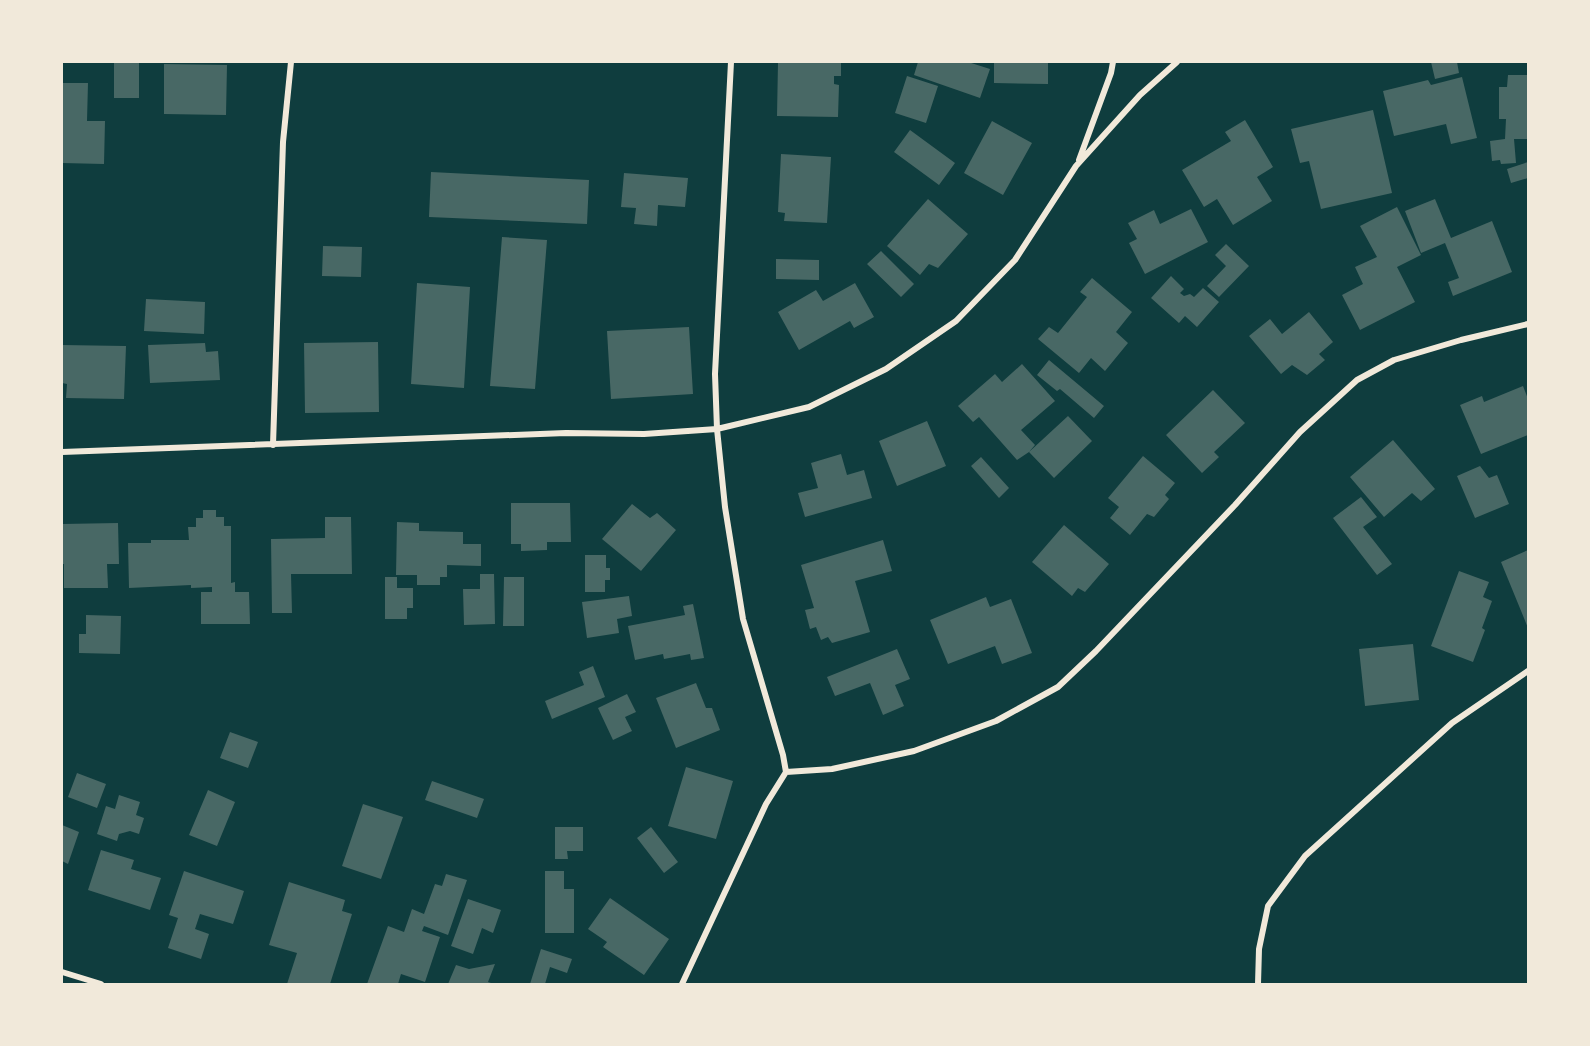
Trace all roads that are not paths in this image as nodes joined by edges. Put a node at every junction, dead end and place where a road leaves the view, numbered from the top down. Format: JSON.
{"nodes":[{"id":1,"x":291,"y":62,"type":"edge"},
{"id":2,"x":731,"y":62,"type":"edge"},
{"id":3,"x":1113,"y":62,"type":"edge"},
{"id":4,"x":1176,"y":62,"type":"edge"},
{"id":5,"x":1076,"y":166,"type":"junction"},
{"id":6,"x":1528,"y":324,"type":"edge"},
{"id":7,"x":717,"y":429,"type":"junction"},
{"id":8,"x":273,"y":445,"type":"junction"},
{"id":9,"x":62,"y":452,"type":"edge"},
{"id":10,"x":1528,"y":670,"type":"edge"},
{"id":11,"x":786,"y":772,"type":"junction"},
{"id":12,"x":62,"y":972,"type":"edge"},
{"id":13,"x":101,"y":984,"type":"edge"},
{"id":14,"x":682,"y":984,"type":"edge"},
{"id":15,"x":1258,"y":984,"type":"edge"}],
"edges":[{"from":1,"to":8,"type":"street"},
{"from":2,"to":7,"type":"street"},
{"from":3,"to":5,"type":"street"},
{"from":4,"to":5,"type":"street"},
{"from":5,"to":7,"type":"street"},
{"from":6,"to":11,"type":"street"},
{"from":7,"to":8,"type":"street"},
{"from":7,"to":11,"type":"street"},
{"from":8,"to":9,"type":"street"},
{"from":10,"to":15,"type":"street"},
{"from":11,"to":14,"type":"street"},
{"from":12,"to":13,"type":"street"}]}
